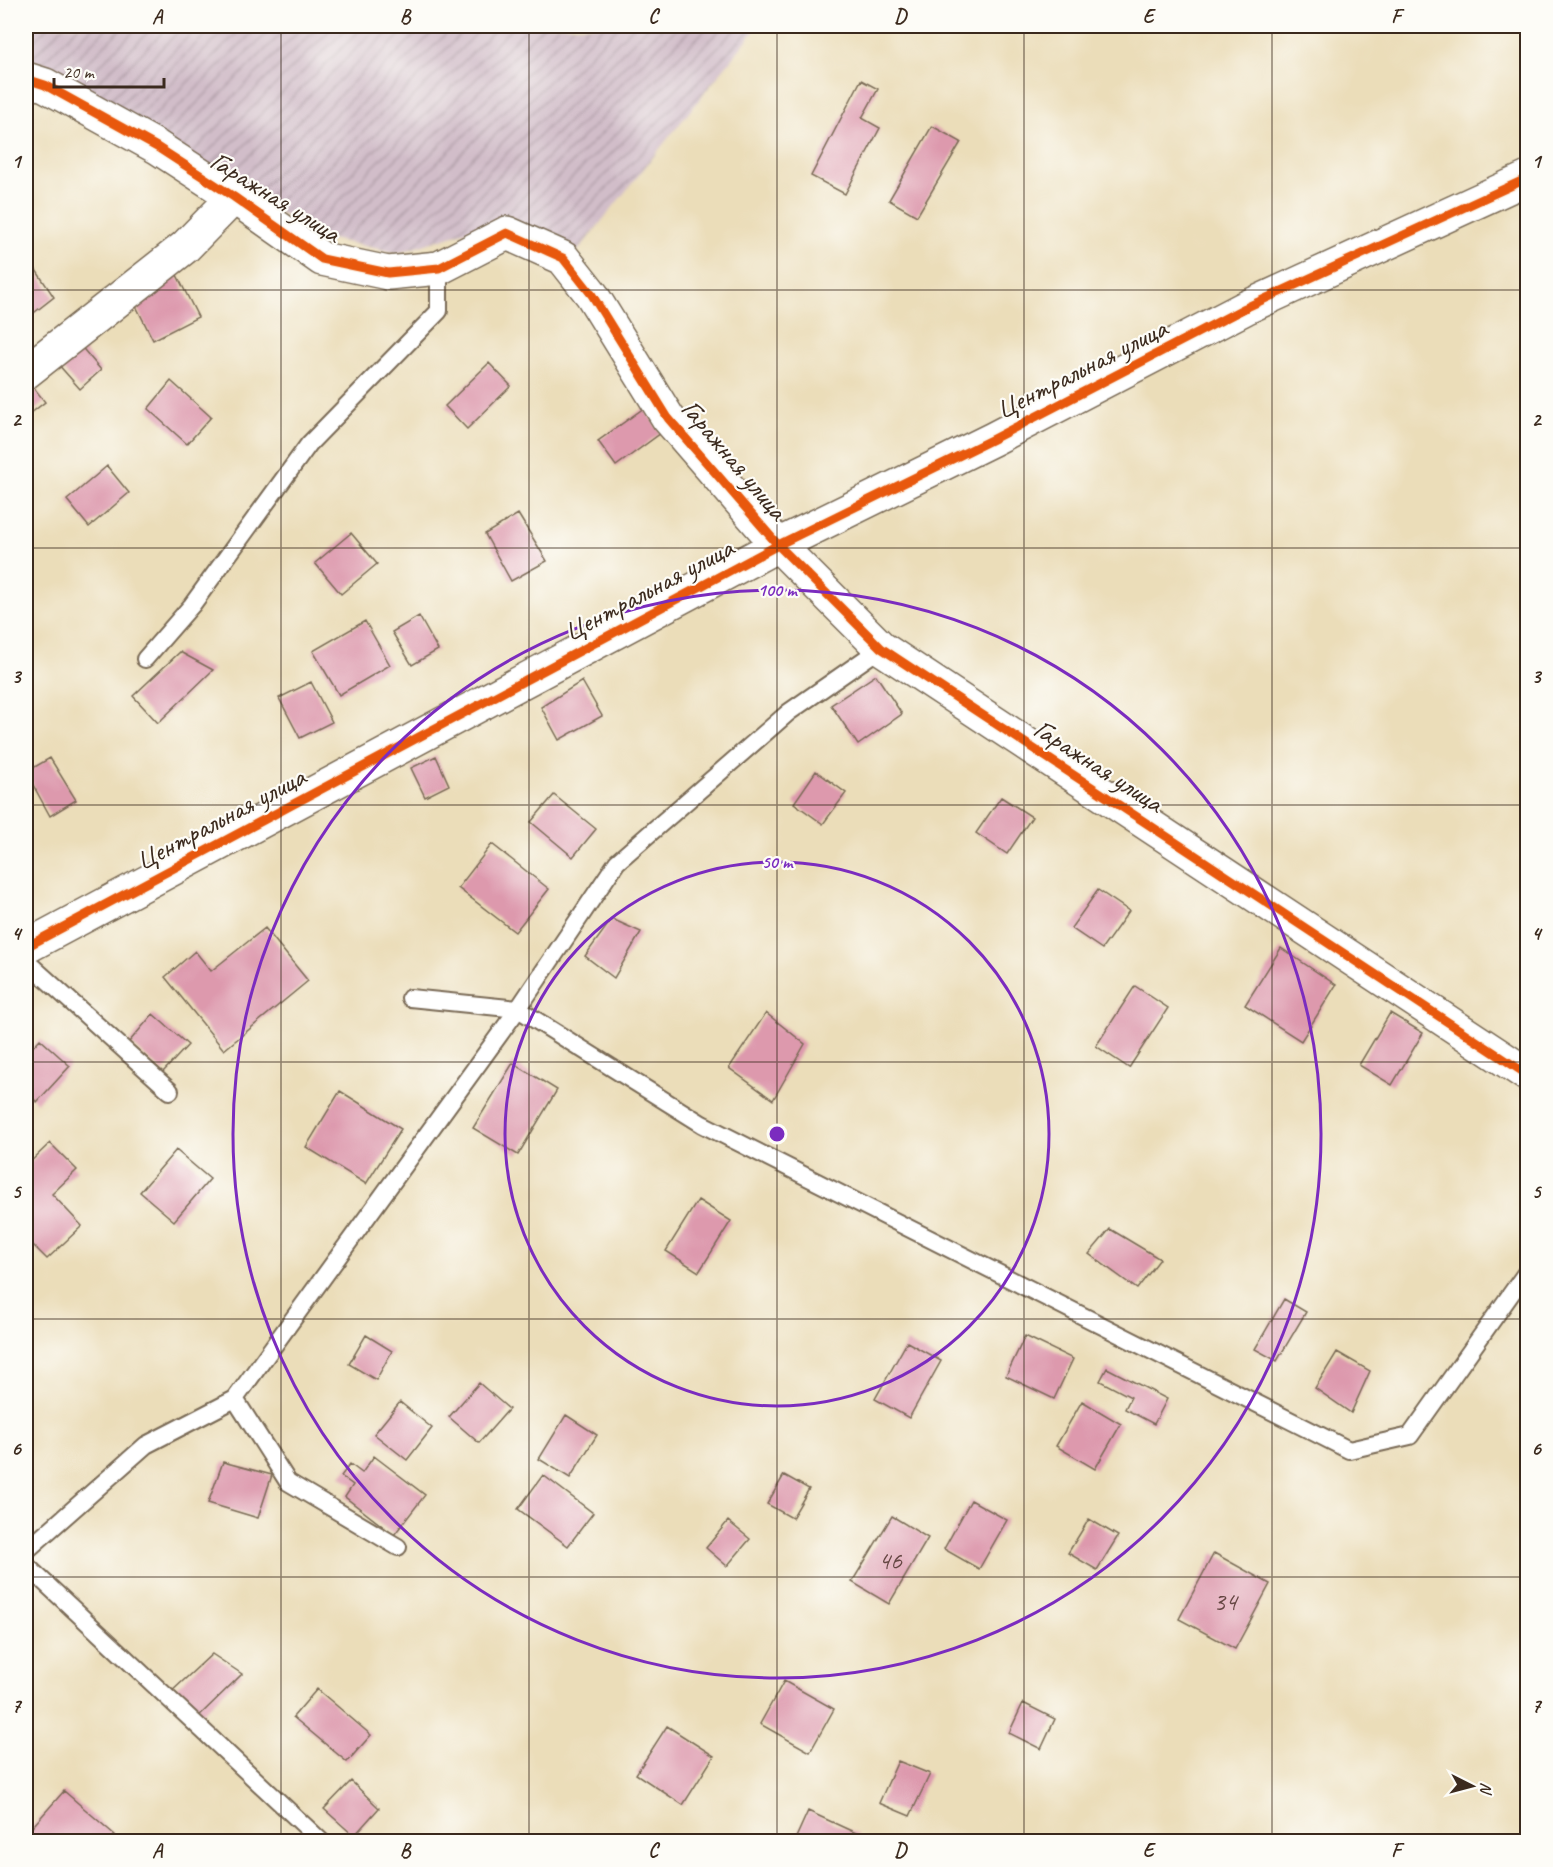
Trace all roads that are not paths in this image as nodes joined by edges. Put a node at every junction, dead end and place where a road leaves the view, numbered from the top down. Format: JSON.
{"nodes":[{"id":1,"x":26,"y":79,"type":"edge"},
{"id":2,"x":1527,"y":178,"type":"edge"},
{"id":3,"x":234,"y":197,"type":"junction"},
{"id":4,"x":439,"y":268,"type":"junction"},
{"id":5,"x":26,"y":372,"type":"edge"},
{"id":6,"x":778,"y":544,"type":"junction"},
{"id":7,"x":880,"y":648,"type":"junction"},
{"id":8,"x":145,"y":659,"type":"dead end"},
{"id":9,"x":26,"y":947,"type":"edge"},
{"id":10,"x":26,"y":961,"type":"edge"},
{"id":11,"x":410,"y":998,"type":"dead end"},
{"id":12,"x":518,"y":1009,"type":"junction"},
{"id":13,"x":1527,"y":1075,"type":"edge"},
{"id":14,"x":170,"y":1091,"type":"dead end"},
{"id":15,"x":1527,"y":1270,"type":"edge"},
{"id":16,"x":235,"y":1399,"type":"junction"},
{"id":17,"x":398,"y":1547,"type":"dead end"},
{"id":18,"x":26,"y":1551,"type":"edge"},
{"id":19,"x":26,"y":1566,"type":"edge"},
{"id":20,"x":322,"y":1842,"type":"edge"}],
"edges":[{"from":1,"to":3,"type":"street","name":"Гаражная улица"},
{"from":2,"to":6,"type":"street","name":"Центральная улица"},
{"from":3,"to":4,"type":"street","name":"Гаражная улица"},
{"from":3,"to":5,"type":"street"},
{"from":4,"to":6,"type":"street","name":"Гаражная улица"},
{"from":4,"to":8,"type":"lane"},
{"from":6,"to":7,"type":"street","name":"Гаражная улица"},
{"from":6,"to":9,"type":"street","name":"Центральная улица"},
{"from":7,"to":12,"type":"lane"},
{"from":7,"to":13,"type":"street","name":"Гаражная улица"},
{"from":10,"to":14,"type":"lane"},
{"from":11,"to":12,"type":"lane"},
{"from":12,"to":15,"type":"lane"},
{"from":12,"to":16,"type":"lane"},
{"from":16,"to":17,"type":"lane"},
{"from":16,"to":18,"type":"lane"},
{"from":19,"to":20,"type":"lane"}]}
